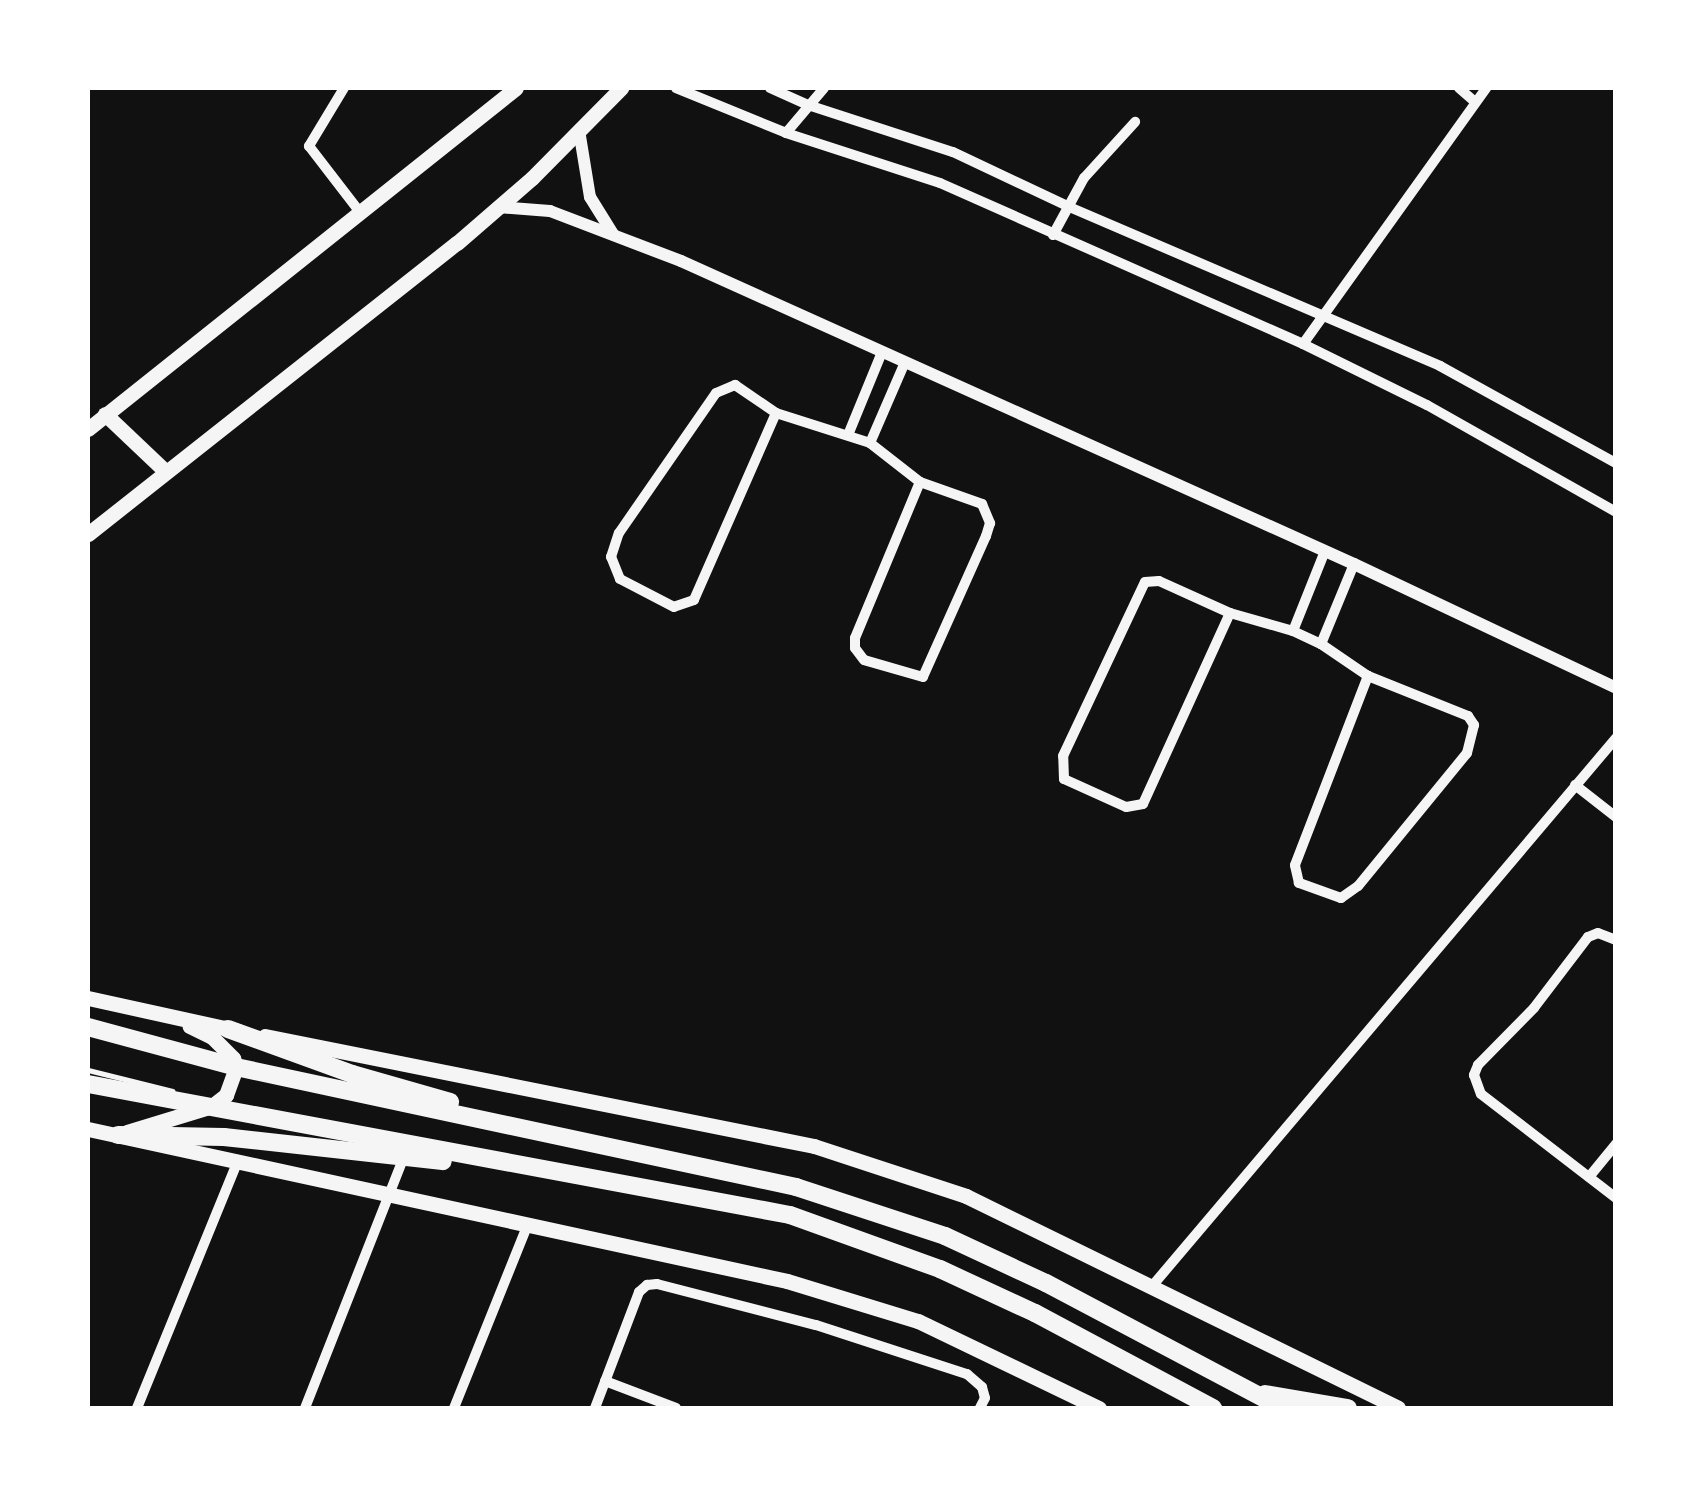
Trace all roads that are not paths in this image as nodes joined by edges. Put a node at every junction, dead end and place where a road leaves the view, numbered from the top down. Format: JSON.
{"nodes":[{"id":1,"x":344,"y":88,"type":"edge"},
{"id":2,"x":516,"y":88,"type":"edge"},
{"id":3,"x":620,"y":88,"type":"edge"},
{"id":4,"x":676,"y":88,"type":"edge"},
{"id":5,"x":770,"y":88,"type":"edge"},
{"id":6,"x":824,"y":88,"type":"edge"},
{"id":7,"x":1459,"y":88,"type":"edge"},
{"id":8,"x":1486,"y":88,"type":"edge"},
{"id":9,"x":1475,"y":102,"type":"junction"},
{"id":10,"x":808,"y":105,"type":"junction"},
{"id":11,"x":1135,"y":122,"type":"dead end"},
{"id":12,"x":580,"y":130,"type":"junction"},
{"id":13,"x":786,"y":133,"type":"junction"},
{"id":14,"x":1068,"y":206,"type":"junction"},
{"id":15,"x":498,"y":207,"type":"junction"},
{"id":16,"x":359,"y":210,"type":"junction"},
{"id":17,"x":612,"y":234,"type":"junction"},
{"id":18,"x":1053,"y":235,"type":"junction"},
{"id":19,"x":1320,"y":316,"type":"junction"},
{"id":20,"x":1303,"y":344,"type":"junction"},
{"id":21,"x":882,"y":352,"type":"junction"},
{"id":22,"x":904,"y":362,"type":"junction"},
{"id":23,"x":776,"y":413,"type":"junction"},
{"id":24,"x":104,"y":414,"type":"junction"},
{"id":25,"x":88,"y":429,"type":"edge"},
{"id":26,"x":848,"y":435,"type":"junction"},
{"id":27,"x":870,"y":443,"type":"junction"},
{"id":28,"x":1616,"y":462,"type":"edge"},
{"id":29,"x":164,"y":470,"type":"junction"},
{"id":30,"x":920,"y":482,"type":"junction"},
{"id":31,"x":1616,"y":512,"type":"edge"},
{"id":32,"x":88,"y":534,"type":"edge"},
{"id":33,"x":1325,"y":551,"type":"junction"},
{"id":34,"x":1354,"y":564,"type":"junction"},
{"id":35,"x":1230,"y":613,"type":"junction"},
{"id":36,"x":1293,"y":631,"type":"junction"},
{"id":37,"x":1321,"y":644,"type":"junction"},
{"id":38,"x":1368,"y":676,"type":"junction"},
{"id":39,"x":1616,"y":688,"type":"edge"},
{"id":40,"x":1616,"y":738,"type":"edge"},
{"id":41,"x":1575,"y":785,"type":"junction"},
{"id":42,"x":1616,"y":818,"type":"edge"},
{"id":43,"x":1616,"y":940,"type":"edge"},
{"id":44,"x":88,"y":998,"type":"edge"},
{"id":45,"x":160,"y":1012,"type":"junction"},
{"id":46,"x":228,"y":1029,"type":"junction"},
{"id":47,"x":88,"y":1030,"type":"edge"},
{"id":48,"x":236,"y":1067,"type":"junction"},
{"id":49,"x":88,"y":1070,"type":"edge"},
{"id":50,"x":88,"y":1084,"type":"edge"},
{"id":51,"x":212,"y":1106,"type":"junction"},
{"id":52,"x":520,"y":1128,"type":"junction"},
{"id":53,"x":89,"y":1133,"type":"edge"},
{"id":54,"x":118,"y":1134,"type":"junction"},
{"id":55,"x":1616,"y":1144,"type":"edge"},
{"id":56,"x":404,"y":1157,"type":"junction"},
{"id":57,"x":238,"y":1160,"type":"junction"},
{"id":58,"x":563,"y":1173,"type":"junction"},
{"id":59,"x":1590,"y":1177,"type":"junction"},
{"id":60,"x":388,"y":1196,"type":"junction"},
{"id":61,"x":1616,"y":1198,"type":"edge"},
{"id":62,"x":527,"y":1226,"type":"junction"},
{"id":63,"x":1152,"y":1285,"type":"junction"},
{"id":64,"x":605,"y":1380,"type":"junction"},
{"id":65,"x":1251,"y":1392,"type":"junction"},
{"id":66,"x":983,"y":1403,"type":"edge"},
{"id":67,"x":136,"y":1408,"type":"edge"},
{"id":68,"x":304,"y":1408,"type":"edge"},
{"id":69,"x":454,"y":1408,"type":"edge"},
{"id":70,"x":594,"y":1408,"type":"edge"},
{"id":71,"x":676,"y":1408,"type":"edge"},
{"id":72,"x":1099,"y":1408,"type":"edge"},
{"id":73,"x":1213,"y":1408,"type":"edge"},
{"id":74,"x":1282,"y":1408,"type":"edge"},
{"id":75,"x":1348,"y":1408,"type":"edge"},
{"id":76,"x":1398,"y":1408,"type":"edge"}],
"edges":[{"from":1,"to":16,"type":"street"},
{"from":2,"to":16,"type":"main road"},
{"from":3,"to":12,"type":"main road"},
{"from":4,"to":13,"type":"street"},
{"from":5,"to":10,"type":"street"},
{"from":6,"to":10,"type":"street"},
{"from":7,"to":9,"type":"street"},
{"from":8,"to":9,"type":"street"},
{"from":9,"to":19,"type":"street"},
{"from":10,"to":13,"type":"street"},
{"from":10,"to":14,"type":"street"},
{"from":11,"to":14,"type":"street"},
{"from":12,"to":15,"type":"main road"},
{"from":12,"to":17,"type":"street"},
{"from":13,"to":18,"type":"street"},
{"from":14,"to":18,"type":"street"},
{"from":14,"to":19,"type":"street"},
{"from":15,"to":17,"type":"street"},
{"from":15,"to":29,"type":"main road"},
{"from":16,"to":24,"type":"main road"},
{"from":17,"to":21,"type":"street"},
{"from":18,"to":20,"type":"street"},
{"from":19,"to":20,"type":"street"},
{"from":19,"to":28,"type":"street"},
{"from":20,"to":31,"type":"street"},
{"from":21,"to":22,"type":"street"},
{"from":21,"to":26,"type":"street"},
{"from":22,"to":27,"type":"street"},
{"from":22,"to":33,"type":"street"},
{"from":23,"to":23,"type":"street"},
{"from":23,"to":26,"type":"street"},
{"from":24,"to":25,"type":"main road"},
{"from":24,"to":29,"type":"main road"},
{"from":26,"to":27,"type":"street"},
{"from":27,"to":30,"type":"street"},
{"from":29,"to":32,"type":"main road"},
{"from":30,"to":30,"type":"street"},
{"from":33,"to":34,"type":"street"},
{"from":33,"to":36,"type":"street"},
{"from":34,"to":37,"type":"street"},
{"from":34,"to":39,"type":"street"},
{"from":35,"to":35,"type":"street"},
{"from":35,"to":36,"type":"street"},
{"from":36,"to":37,"type":"street"},
{"from":37,"to":38,"type":"street"},
{"from":38,"to":38,"type":"street"},
{"from":40,"to":41,"type":"street"},
{"from":41,"to":42,"type":"street"},
{"from":41,"to":63,"type":"street"},
{"from":43,"to":59,"type":"street"},
{"from":44,"to":45,"type":"main road"},
{"from":45,"to":46,"type":"main road"},
{"from":45,"to":48,"type":"main road"},
{"from":46,"to":52,"type":"highway"},
{"from":46,"to":63,"type":"main road"},
{"from":47,"to":48,"type":"highway"},
{"from":48,"to":51,"type":"main road"},
{"from":48,"to":52,"type":"highway"},
{"from":49,"to":51,"type":"lane"},
{"from":50,"to":51,"type":"highway"},
{"from":51,"to":54,"type":"main road"},
{"from":51,"to":58,"type":"highway"},
{"from":52,"to":65,"type":"highway"},
{"from":53,"to":54,"type":"main road"},
{"from":54,"to":56,"type":"highway"},
{"from":54,"to":57,"type":"main road"},
{"from":55,"to":59,"type":"street"},
{"from":56,"to":58,"type":"highway"},
{"from":56,"to":60,"type":"street"},
{"from":57,"to":60,"type":"main road"},
{"from":57,"to":67,"type":"street"},
{"from":58,"to":73,"type":"highway"},
{"from":59,"to":61,"type":"street"},
{"from":60,"to":62,"type":"main road"},
{"from":60,"to":68,"type":"street"},
{"from":62,"to":69,"type":"street"},
{"from":62,"to":72,"type":"main road"},
{"from":63,"to":76,"type":"main road"},
{"from":64,"to":66,"type":"street"},
{"from":64,"to":70,"type":"street"},
{"from":64,"to":71,"type":"street"},
{"from":65,"to":74,"type":"highway"},
{"from":65,"to":75,"type":"highway"}]}
